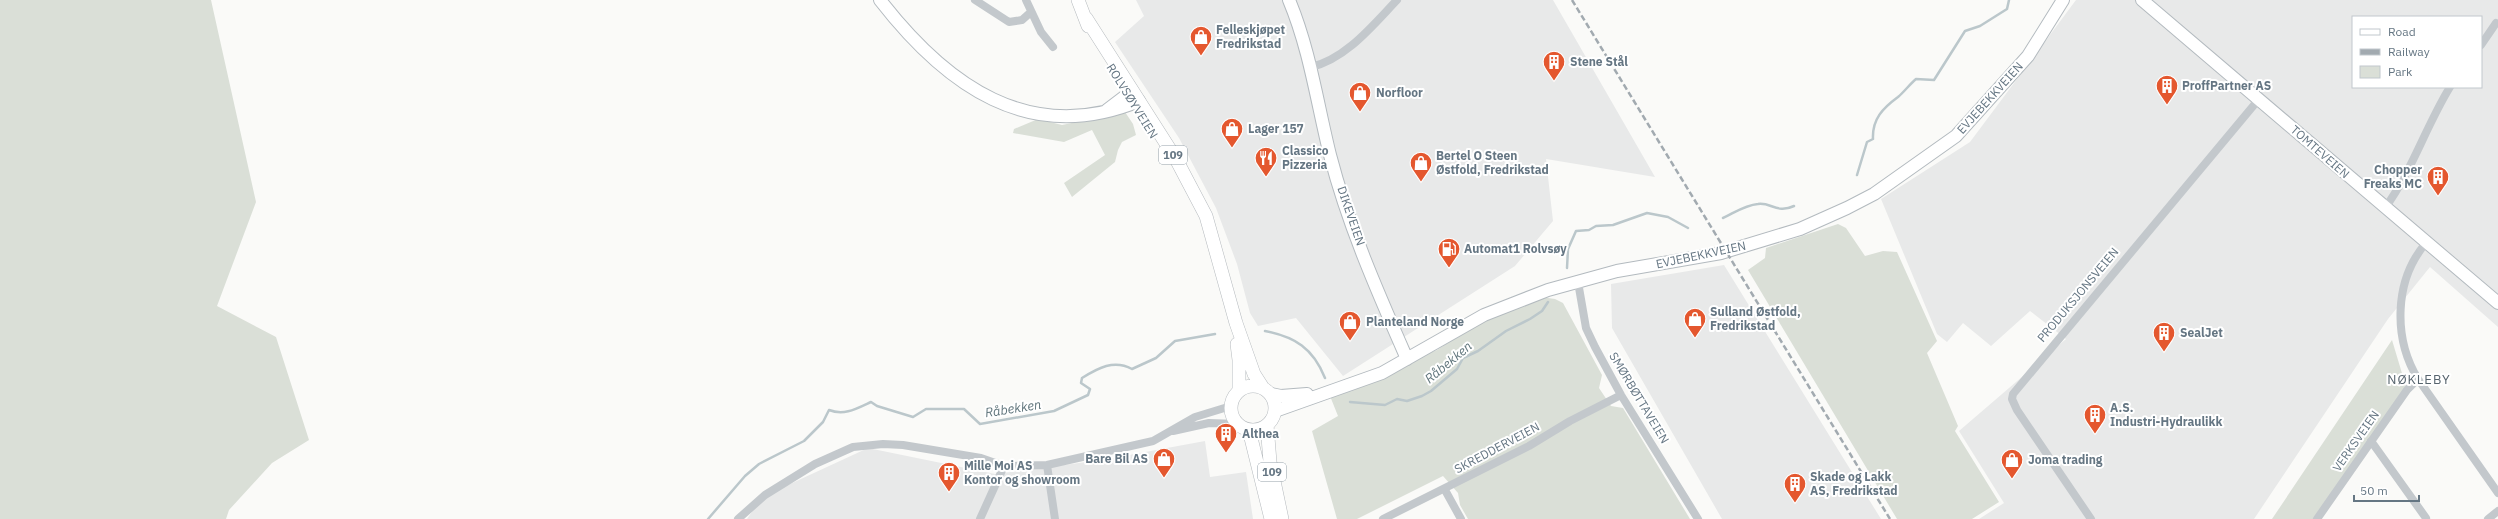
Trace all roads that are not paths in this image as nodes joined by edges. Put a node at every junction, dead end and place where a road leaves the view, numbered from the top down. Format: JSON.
{"nodes":[{"id":1,"x":880,"y":0,"type":"edge"},
{"id":2,"x":975,"y":0,"type":"edge"},
{"id":3,"x":1026,"y":0,"type":"edge"},
{"id":4,"x":1078,"y":0,"type":"edge"},
{"id":5,"x":1289,"y":0,"type":"edge"},
{"id":6,"x":1397,"y":0,"type":"edge"},
{"id":7,"x":2063,"y":0,"type":"edge"},
{"id":8,"x":2142,"y":0,"type":"edge"},
{"id":9,"x":1031,"y":12,"type":"junction"},
{"id":10,"x":2496,"y":23,"type":"dead end"},
{"id":11,"x":2482,"y":44,"type":"edge"},
{"id":12,"x":1053,"y":47,"type":"dead end"},
{"id":13,"x":1311,"y":67,"type":"junction"},
{"id":14,"x":2449,"y":88,"type":"edge"},
{"id":15,"x":1133,"y":98,"type":"junction"},
{"id":16,"x":2259,"y":99,"type":"junction"},
{"id":17,"x":2385,"y":208,"type":"junction"},
{"id":18,"x":2426,"y":243,"type":"junction"},
{"id":19,"x":1578,"y":282,"type":"junction"},
{"id":20,"x":2498,"y":303,"type":"edge"},
{"id":21,"x":1236,"y":323,"type":"junction"},
{"id":22,"x":1407,"y":359,"type":"junction"},
{"id":23,"x":2418,"y":379,"type":"junction"},
{"id":24,"x":1239,"y":391,"type":"junction"},
{"id":25,"x":1267,"y":391,"type":"junction"},
{"id":26,"x":1319,"y":395,"type":"junction"},
{"id":27,"x":1621,"y":395,"type":"junction"},
{"id":28,"x":1231,"y":406,"type":"junction"},
{"id":29,"x":1275,"y":411,"type":"junction"},
{"id":30,"x":1267,"y":425,"type":"junction"},
{"id":31,"x":1243,"y":427,"type":"junction"},
{"id":32,"x":1172,"y":431,"type":"junction"},
{"id":33,"x":2371,"y":441,"type":"junction"},
{"id":34,"x":1048,"y":465,"type":"junction"},
{"id":35,"x":1004,"y":466,"type":"junction"},
{"id":36,"x":1445,"y":490,"type":"junction"},
{"id":37,"x":2498,"y":493,"type":"edge"},
{"id":38,"x":2498,"y":511,"type":"edge"},
{"id":39,"x":2426,"y":518,"type":"edge"},
{"id":40,"x":738,"y":519,"type":"edge"},
{"id":41,"x":980,"y":519,"type":"edge"},
{"id":42,"x":1055,"y":519,"type":"edge"},
{"id":43,"x":1271,"y":519,"type":"edge"},
{"id":44,"x":1282,"y":519,"type":"edge"},
{"id":45,"x":1383,"y":519,"type":"edge"},
{"id":46,"x":1461,"y":519,"type":"edge"},
{"id":47,"x":1698,"y":519,"type":"edge"},
{"id":48,"x":2091,"y":519,"type":"edge"},
{"id":49,"x":2317,"y":519,"type":"edge"},
{"id":50,"x":2488,"y":519,"type":"edge"}],
"edges":[{"from":1,"to":15,"type":"street"},
{"from":2,"to":9,"type":"street"},
{"from":3,"to":9,"type":"street"},
{"from":4,"to":15,"type":"main road","name":"ROLVSØYVEIEN","number":"109"},
{"from":5,"to":13,"type":"street","name":"DIKEVEIEN"},
{"from":6,"to":13,"type":"street"},
{"from":7,"to":19,"type":"street","name":"EVJEBEKKVEIEN"},
{"from":8,"to":16,"type":"street","name":"TOMTEVEIEN"},
{"from":9,"to":12,"type":"street"},
{"from":10,"to":11,"type":"street"},
{"from":13,"to":22,"type":"street","name":"DIKEVEIEN"},
{"from":14,"to":17,"type":"street"},
{"from":15,"to":21,"type":"main road","name":"ROLVSØYVEIEN","number":"109"},
{"from":16,"to":17,"type":"street","name":"TOMTEVEIEN"},
{"from":16,"to":48,"type":"street","name":"PRODUKSJONSVEIEN"},
{"from":17,"to":18,"type":"street","name":"TOMTEVEIEN"},
{"from":18,"to":20,"type":"street","name":"TOMTEVEIEN"},
{"from":18,"to":23,"type":"street"},
{"from":19,"to":22,"type":"street","name":"EVJEBEKKVEIEN"},
{"from":19,"to":27,"type":"street","name":"SMØRBØTTAVEIEN"},
{"from":21,"to":24,"type":"main road","name":"ROLVSØYVEIEN","number":"109"},
{"from":21,"to":25,"type":"main road","name":"ROLVSØYVEIEN","number":"109"},
{"from":22,"to":26,"type":"street","name":"EVJEBEKKVEIEN"},
{"from":23,"to":33,"type":"street","name":"VERKSVEIEN"},
{"from":23,"to":37,"type":"street"},
{"from":24,"to":25,"type":"main road"},
{"from":24,"to":28,"type":"main road","number":"109"},
{"from":25,"to":26,"type":"street","name":"EVJEBEKKVEIEN"},
{"from":25,"to":29,"type":"main road","number":"109"},
{"from":26,"to":29,"type":"street","name":"EVJEBEKKVEIEN"},
{"from":27,"to":36,"type":"street","name":"SKREDDERVEIEN"},
{"from":27,"to":47,"type":"street","name":"SMØRBØTTAVEIEN"},
{"from":28,"to":31,"type":"main road","number":"109"},
{"from":28,"to":32,"type":"street"},
{"from":29,"to":30,"type":"main road"},
{"from":30,"to":31,"type":"main road"},
{"from":30,"to":44,"type":"main road","number":"109"},
{"from":31,"to":32,"type":"street"},
{"from":31,"to":43,"type":"main road","number":"109"},
{"from":32,"to":34,"type":"street"},
{"from":33,"to":39,"type":"street"},
{"from":33,"to":49,"type":"street","name":"VERKSVEIEN"},
{"from":34,"to":35,"type":"street"},
{"from":34,"to":42,"type":"street"},
{"from":35,"to":40,"type":"street"},
{"from":35,"to":41,"type":"street"},
{"from":36,"to":45,"type":"street","name":"SKREDDERVEIEN"},
{"from":36,"to":46,"type":"street"},
{"from":38,"to":50,"type":"street"}]}
